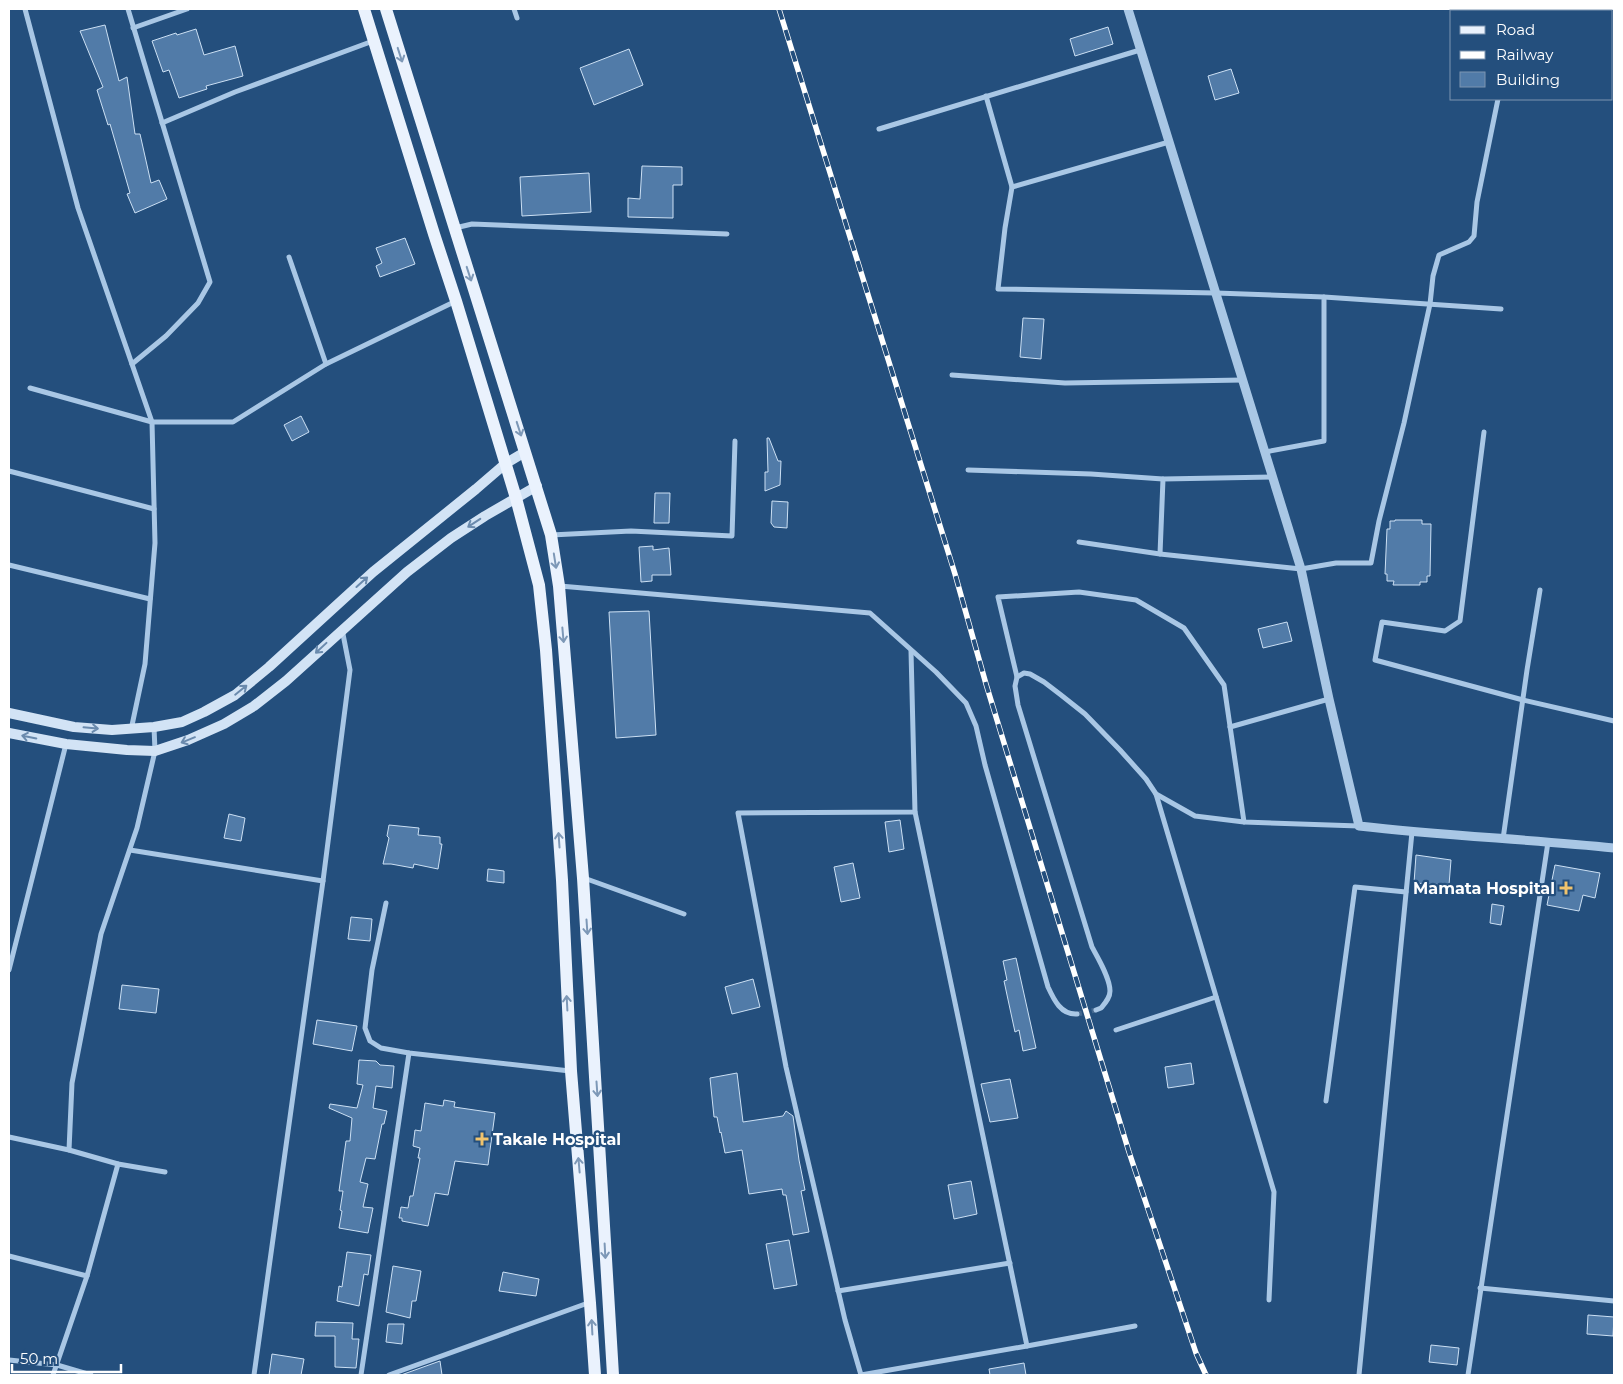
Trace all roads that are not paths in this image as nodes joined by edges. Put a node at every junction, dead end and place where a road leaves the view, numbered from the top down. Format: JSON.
{"nodes":[{"id":1,"x":25,"y":9,"type":"edge"},
{"id":2,"x":128,"y":9,"type":"edge"},
{"id":3,"x":187,"y":9,"type":"edge"},
{"id":4,"x":364,"y":9,"type":"edge"},
{"id":5,"x":386,"y":9,"type":"edge"},
{"id":6,"x":514,"y":9,"type":"edge"},
{"id":7,"x":1128,"y":9,"type":"edge"},
{"id":8,"x":517,"y":18,"type":"dead end"},
{"id":9,"x":133,"y":28,"type":"junction"},
{"id":10,"x":375,"y":41,"type":"junction"},
{"id":11,"x":1140,"y":50,"type":"junction"},
{"id":12,"x":986,"y":96,"type":"junction"},
{"id":13,"x":1498,"y":100,"type":"edge"},
{"id":14,"x":162,"y":123,"type":"junction"},
{"id":15,"x":879,"y":129,"type":"dead end"},
{"id":16,"x":1169,"y":142,"type":"junction"},
{"id":17,"x":1012,"y":187,"type":"junction"},
{"id":18,"x":454,"y":228,"type":"junction"},
{"id":19,"x":726,"y":234,"type":"dead end"},
{"id":20,"x":289,"y":257,"type":"dead end"},
{"id":21,"x":1216,"y":292,"type":"junction"},
{"id":22,"x":1324,"y":297,"type":"junction"},
{"id":23,"x":456,"y":300,"type":"junction"},
{"id":24,"x":1430,"y":304,"type":"junction"},
{"id":25,"x":1501,"y":309,"type":"dead end"},
{"id":26,"x":132,"y":364,"type":"junction"},
{"id":27,"x":326,"y":364,"type":"junction"},
{"id":28,"x":952,"y":375,"type":"dead end"},
{"id":29,"x":1243,"y":380,"type":"junction"},
{"id":30,"x":30,"y":388,"type":"dead end"},
{"id":31,"x":152,"y":422,"type":"junction"},
{"id":32,"x":1484,"y":432,"type":"dead end"},
{"id":33,"x":735,"y":441,"type":"dead end"},
{"id":34,"x":525,"y":452,"type":"junction"},
{"id":35,"x":1265,"y":452,"type":"junction"},
{"id":36,"x":505,"y":464,"type":"junction"},
{"id":37,"x":968,"y":470,"type":"dead end"},
{"id":38,"x":9,"y":471,"type":"edge"},
{"id":39,"x":1273,"y":477,"type":"junction"},
{"id":40,"x":1163,"y":479,"type":"junction"},
{"id":41,"x":537,"y":486,"type":"junction"},
{"id":42,"x":516,"y":498,"type":"junction"},
{"id":43,"x":154,"y":509,"type":"junction"},
{"id":44,"x":552,"y":535,"type":"junction"},
{"id":45,"x":1079,"y":542,"type":"dead end"},
{"id":46,"x":1160,"y":554,"type":"junction"},
{"id":47,"x":9,"y":565,"type":"edge"},
{"id":48,"x":1301,"y":570,"type":"junction"},
{"id":49,"x":559,"y":586,"type":"junction"},
{"id":50,"x":1540,"y":590,"type":"dead end"},
{"id":51,"x":150,"y":599,"type":"junction"},
{"id":52,"x":342,"y":629,"type":"junction"},
{"id":53,"x":911,"y":651,"type":"junction"},
{"id":54,"x":1017,"y":676,"type":"junction"},
{"id":55,"x":1329,"y":699,"type":"junction"},
{"id":56,"x":1523,"y":700,"type":"junction"},
{"id":57,"x":9,"y":713,"type":"edge"},
{"id":58,"x":1614,"y":721,"type":"edge"},
{"id":59,"x":154,"y":727,"type":"junction"},
{"id":60,"x":1230,"y":727,"type":"junction"},
{"id":61,"x":131,"y":730,"type":"junction"},
{"id":62,"x":9,"y":733,"type":"edge"},
{"id":63,"x":66,"y":744,"type":"junction"},
{"id":64,"x":155,"y":751,"type":"junction"},
{"id":65,"x":1156,"y":794,"type":"junction"},
{"id":66,"x":915,"y":812,"type":"junction"},
{"id":67,"x":1244,"y":822,"type":"junction"},
{"id":68,"x":1359,"y":826,"type":"junction"},
{"id":69,"x":1412,"y":832,"type":"junction"},
{"id":70,"x":1502,"y":839,"type":"junction"},
{"id":71,"x":1548,"y":841,"type":"junction"},
{"id":72,"x":1614,"y":848,"type":"edge"},
{"id":73,"x":130,"y":850,"type":"junction"},
{"id":74,"x":584,"y":878,"type":"junction"},
{"id":75,"x":323,"y":882,"type":"junction"},
{"id":76,"x":1406,"y":892,"type":"junction"},
{"id":77,"x":386,"y":903,"type":"dead end"},
{"id":78,"x":684,"y":914,"type":"dead end"},
{"id":79,"x":9,"y":970,"type":"edge"},
{"id":80,"x":1216,"y":997,"type":"junction"},
{"id":81,"x":1096,"y":1010,"type":"tunnel mouth"},
{"id":82,"x":1077,"y":1014,"type":"tunnel mouth"},
{"id":83,"x":1116,"y":1030,"type":"dead end"},
{"id":84,"x":409,"y":1053,"type":"junction"},
{"id":85,"x":571,"y":1071,"type":"junction"},
{"id":86,"x":1326,"y":1101,"type":"dead end"},
{"id":87,"x":9,"y":1136,"type":"edge"},
{"id":88,"x":69,"y":1150,"type":"junction"},
{"id":89,"x":118,"y":1164,"type":"junction"},
{"id":90,"x":166,"y":1172,"type":"dead end"},
{"id":91,"x":9,"y":1256,"type":"edge"},
{"id":92,"x":1010,"y":1263,"type":"junction"},
{"id":93,"x":87,"y":1276,"type":"junction"},
{"id":94,"x":1480,"y":1288,"type":"junction"},
{"id":95,"x":838,"y":1291,"type":"junction"},
{"id":96,"x":1269,"y":1300,"type":"dead end"},
{"id":97,"x":1614,"y":1300,"type":"edge"},
{"id":98,"x":590,"y":1303,"type":"junction"},
{"id":99,"x":1134,"y":1326,"type":"dead end"},
{"id":100,"x":1027,"y":1346,"type":"junction"},
{"id":101,"x":9,"y":1360,"type":"edge"},
{"id":102,"x":57,"y":1365,"type":"junction"},
{"id":103,"x":53,"y":1375,"type":"edge"},
{"id":104,"x":91,"y":1375,"type":"edge"},
{"id":105,"x":254,"y":1375,"type":"edge"},
{"id":106,"x":361,"y":1375,"type":"edge"},
{"id":107,"x":389,"y":1375,"type":"edge"},
{"id":108,"x":595,"y":1375,"type":"edge"},
{"id":109,"x":612,"y":1375,"type":"edge"},
{"id":110,"x":861,"y":1375,"type":"edge"},
{"id":111,"x":1359,"y":1375,"type":"edge"},
{"id":112,"x":1468,"y":1375,"type":"edge"}],
"edges":[{"from":1,"to":26,"type":"street"},
{"from":2,"to":9,"type":"street"},
{"from":3,"to":9,"type":"street"},
{"from":4,"to":10,"type":"main road"},
{"from":5,"to":18,"type":"main road","one_way":true},
{"from":6,"to":8,"type":"street"},
{"from":7,"to":11,"type":"street"},
{"from":9,"to":14,"type":"street"},
{"from":10,"to":14,"type":"street"},
{"from":10,"to":23,"type":"main road"},
{"from":11,"to":12,"type":"street"},
{"from":11,"to":16,"type":"street"},
{"from":12,"to":15,"type":"street"},
{"from":12,"to":17,"type":"street"},
{"from":13,"to":24,"type":"street"},
{"from":14,"to":26,"type":"street"},
{"from":16,"to":17,"type":"street"},
{"from":16,"to":21,"type":"street"},
{"from":17,"to":21,"type":"street"},
{"from":18,"to":19,"type":"street"},
{"from":18,"to":34,"type":"main road","one_way":true},
{"from":20,"to":27,"type":"street"},
{"from":21,"to":22,"type":"street"},
{"from":21,"to":29,"type":"street"},
{"from":22,"to":24,"type":"street"},
{"from":22,"to":35,"type":"street"},
{"from":23,"to":27,"type":"street"},
{"from":23,"to":36,"type":"main road"},
{"from":24,"to":25,"type":"street"},
{"from":24,"to":48,"type":"street"},
{"from":26,"to":31,"type":"street"},
{"from":27,"to":31,"type":"street"},
{"from":28,"to":29,"type":"street"},
{"from":29,"to":35,"type":"street"},
{"from":30,"to":31,"type":"street"},
{"from":31,"to":43,"type":"street"},
{"from":32,"to":56,"type":"street"},
{"from":33,"to":44,"type":"street"},
{"from":34,"to":36,"type":"main road"},
{"from":34,"to":41,"type":"main road"},
{"from":35,"to":39,"type":"street"},
{"from":36,"to":42,"type":"main road"},
{"from":59,"to":36,"type":"main road","one_way":true},
{"from":37,"to":40,"type":"street"},
{"from":38,"to":43,"type":"street"},
{"from":39,"to":40,"type":"street"},
{"from":39,"to":48,"type":"street"},
{"from":40,"to":46,"type":"street"},
{"from":41,"to":42,"type":"main road"},
{"from":41,"to":44,"type":"main road"},
{"from":42,"to":52,"type":"main road","one_way":true},
{"from":85,"to":42,"type":"main road","one_way":true},
{"from":43,"to":51,"type":"street"},
{"from":44,"to":49,"type":"main road","one_way":true},
{"from":45,"to":46,"type":"street"},
{"from":46,"to":48,"type":"street"},
{"from":47,"to":51,"type":"street"},
{"from":48,"to":55,"type":"street"},
{"from":49,"to":53,"type":"street"},
{"from":49,"to":74,"type":"main road","one_way":true},
{"from":50,"to":56,"type":"street"},
{"from":51,"to":61,"type":"street"},
{"from":52,"to":64,"type":"main road","one_way":true},
{"from":52,"to":75,"type":"street"},
{"from":53,"to":66,"type":"street"},
{"from":53,"to":82,"type":"street"},
{"from":54,"to":60,"type":"street"},
{"from":54,"to":65,"type":"street"},
{"from":54,"to":81,"type":"street"},
{"from":55,"to":60,"type":"street"},
{"from":55,"to":68,"type":"street"},
{"from":56,"to":58,"type":"street"},
{"from":56,"to":70,"type":"street"},
{"from":57,"to":61,"type":"main road","one_way":true},
{"from":59,"to":61,"type":"main road"},
{"from":59,"to":64,"type":"street"},
{"from":60,"to":67,"type":"street"},
{"from":63,"to":62,"type":"main road","one_way":true},
{"from":63,"to":64,"type":"main road"},
{"from":63,"to":79,"type":"street"},
{"from":64,"to":73,"type":"street"},
{"from":65,"to":67,"type":"street"},
{"from":65,"to":80,"type":"street"},
{"from":66,"to":92,"type":"street"},
{"from":66,"to":95,"type":"street"},
{"from":67,"to":68,"type":"street"},
{"from":68,"to":69,"type":"street"},
{"from":69,"to":70,"type":"street"},
{"from":69,"to":76,"type":"street"},
{"from":70,"to":71,"type":"street"},
{"from":71,"to":72,"type":"street"},
{"from":71,"to":94,"type":"street"},
{"from":73,"to":75,"type":"street"},
{"from":73,"to":88,"type":"street"},
{"from":74,"to":78,"type":"street"},
{"from":74,"to":109,"type":"main road","one_way":true},
{"from":75,"to":105,"type":"street"},
{"from":76,"to":86,"type":"street"},
{"from":76,"to":111,"type":"street"},
{"from":77,"to":84,"type":"street"},
{"from":80,"to":83,"type":"street"},
{"from":80,"to":96,"type":"street"},
{"from":84,"to":85,"type":"street"},
{"from":84,"to":106,"type":"street"},
{"from":98,"to":85,"type":"main road","one_way":true},
{"from":87,"to":88,"type":"street"},
{"from":88,"to":89,"type":"street"},
{"from":89,"to":90,"type":"street"},
{"from":89,"to":93,"type":"street"},
{"from":91,"to":93,"type":"street"},
{"from":92,"to":95,"type":"street"},
{"from":92,"to":100,"type":"street"},
{"from":93,"to":102,"type":"street"},
{"from":94,"to":97,"type":"street"},
{"from":94,"to":112,"type":"street"},
{"from":95,"to":110,"type":"street"},
{"from":98,"to":107,"type":"street"},
{"from":108,"to":98,"type":"main road","one_way":true},
{"from":99,"to":100,"type":"street"},
{"from":100,"to":110,"type":"street"},
{"from":101,"to":102,"type":"street"},
{"from":102,"to":103,"type":"street"},
{"from":102,"to":104,"type":"street"}]}
